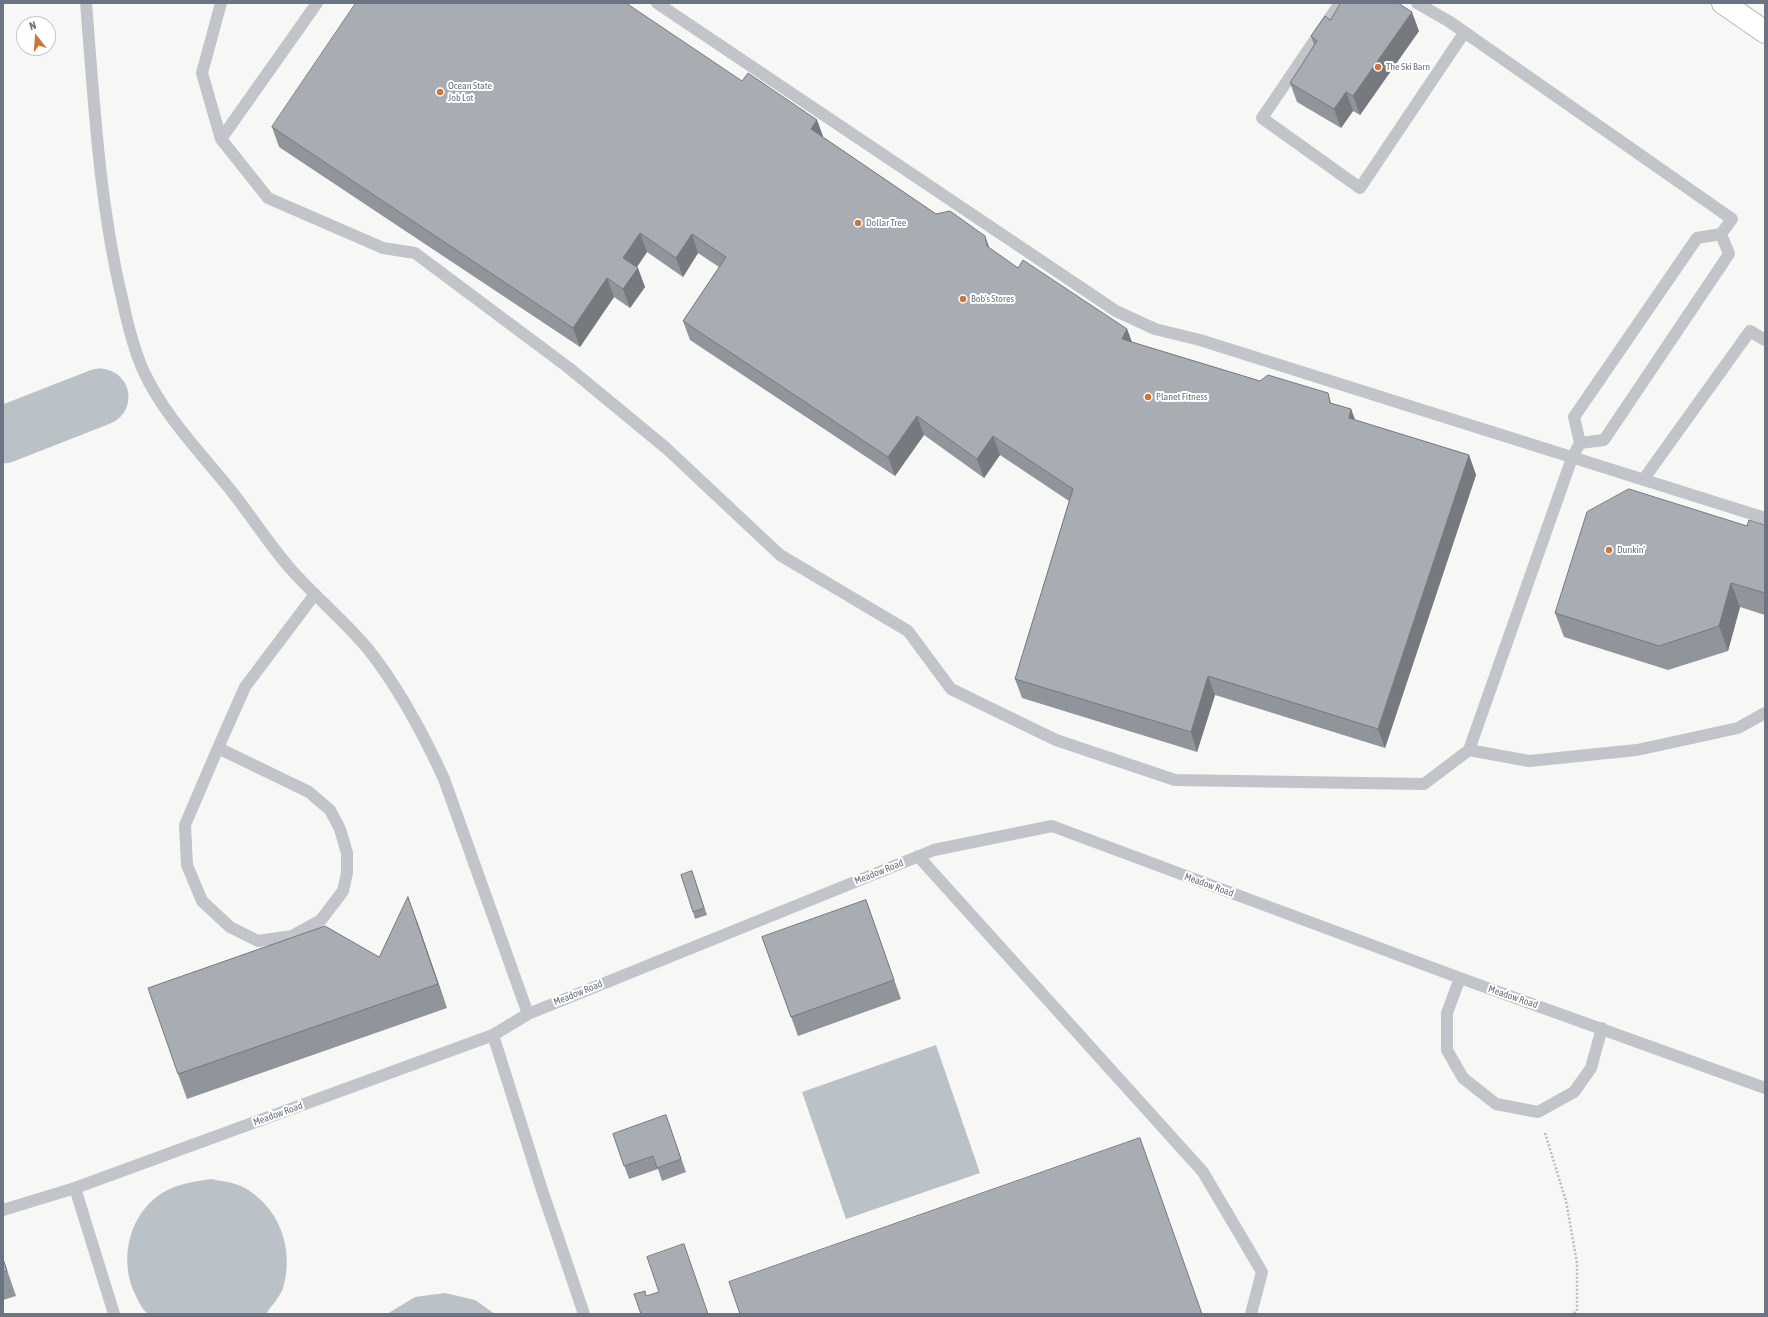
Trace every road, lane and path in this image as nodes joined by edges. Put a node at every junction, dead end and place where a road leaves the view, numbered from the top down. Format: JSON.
{"nodes":[{"id":1,"x":86,"y":3,"type":"edge"},
{"id":2,"x":221,"y":3,"type":"edge"},
{"id":3,"x":317,"y":3,"type":"edge"},
{"id":4,"x":657,"y":3,"type":"edge"},
{"id":5,"x":1340,"y":3,"type":"edge"},
{"id":6,"x":1417,"y":3,"type":"edge"},
{"id":7,"x":1723,"y":3,"type":"edge"},
{"id":8,"x":1464,"y":32,"type":"junction"},
{"id":9,"x":1765,"y":32,"type":"edge"},
{"id":10,"x":221,"y":139,"type":"junction"},
{"id":11,"x":1721,"y":234,"type":"junction"},
{"id":12,"x":1765,"y":340,"type":"edge"},
{"id":13,"x":1580,"y":443,"type":"junction"},
{"id":14,"x":1572,"y":458,"type":"junction"},
{"id":15,"x":1643,"y":480,"type":"junction"},
{"id":16,"x":1765,"y":518,"type":"edge"},
{"id":17,"x":315,"y":594,"type":"junction"},
{"id":18,"x":1765,"y":713,"type":"edge"},
{"id":19,"x":218,"y":748,"type":"junction"},
{"id":20,"x":1469,"y":750,"type":"junction"},
{"id":21,"x":918,"y":856,"type":"junction"},
{"id":22,"x":1460,"y":978,"type":"junction"},
{"id":23,"x":528,"y":1014,"type":"junction"},
{"id":24,"x":1602,"y":1028,"type":"junction"},
{"id":25,"x":493,"y":1035,"type":"junction"},
{"id":26,"x":1765,"y":1088,"type":"edge"},
{"id":27,"x":1538,"y":1112,"type":"junction"},
{"id":28,"x":75,"y":1188,"type":"junction"},
{"id":29,"x":3,"y":1210,"type":"edge"},
{"id":30,"x":114,"y":1314,"type":"edge"},
{"id":31,"x":584,"y":1314,"type":"edge"},
{"id":32,"x":1251,"y":1314,"type":"edge"},
{"id":33,"x":1572,"y":1314,"type":"edge"}],
"edges":[{"from":1,"to":17,"type":"lane"},
{"from":2,"to":10,"type":"lane"},
{"from":3,"to":10,"type":"lane"},
{"from":4,"to":14,"type":"lane"},
{"from":5,"to":8,"type":"lane"},
{"from":6,"to":8,"type":"lane"},
{"from":7,"to":9,"type":"main road"},
{"from":8,"to":11,"type":"lane"},
{"from":10,"to":20,"type":"lane"},
{"from":11,"to":13,"type":"lane"},
{"from":11,"to":13,"type":"lane"},
{"from":12,"to":15,"type":"lane"},
{"from":13,"to":14,"type":"lane"},
{"from":14,"to":15,"type":"lane"},
{"from":14,"to":20,"type":"lane"},
{"from":15,"to":16,"type":"lane"},
{"from":17,"to":19,"type":"lane"},
{"from":17,"to":23,"type":"lane"},
{"from":18,"to":20,"type":"lane"},
{"from":19,"to":19,"type":"lane"},
{"from":21,"to":22,"type":"lane","name":"Meadow Road"},
{"from":21,"to":23,"type":"lane","name":"Meadow Road"},
{"from":21,"to":32,"type":"lane"},
{"from":22,"to":24,"type":"lane","name":"Meadow Road"},
{"from":22,"to":27,"type":"lane"},
{"from":23,"to":25,"type":"lane","name":"Meadow Road"},
{"from":24,"to":26,"type":"lane","name":"Meadow Road"},
{"from":24,"to":27,"type":"lane"},
{"from":25,"to":28,"type":"lane","name":"Meadow Road"},
{"from":25,"to":31,"type":"lane"},
{"from":27,"to":33,"type":"path"},
{"from":28,"to":29,"type":"lane","name":"Meadow Road"},
{"from":28,"to":30,"type":"lane"}]}
